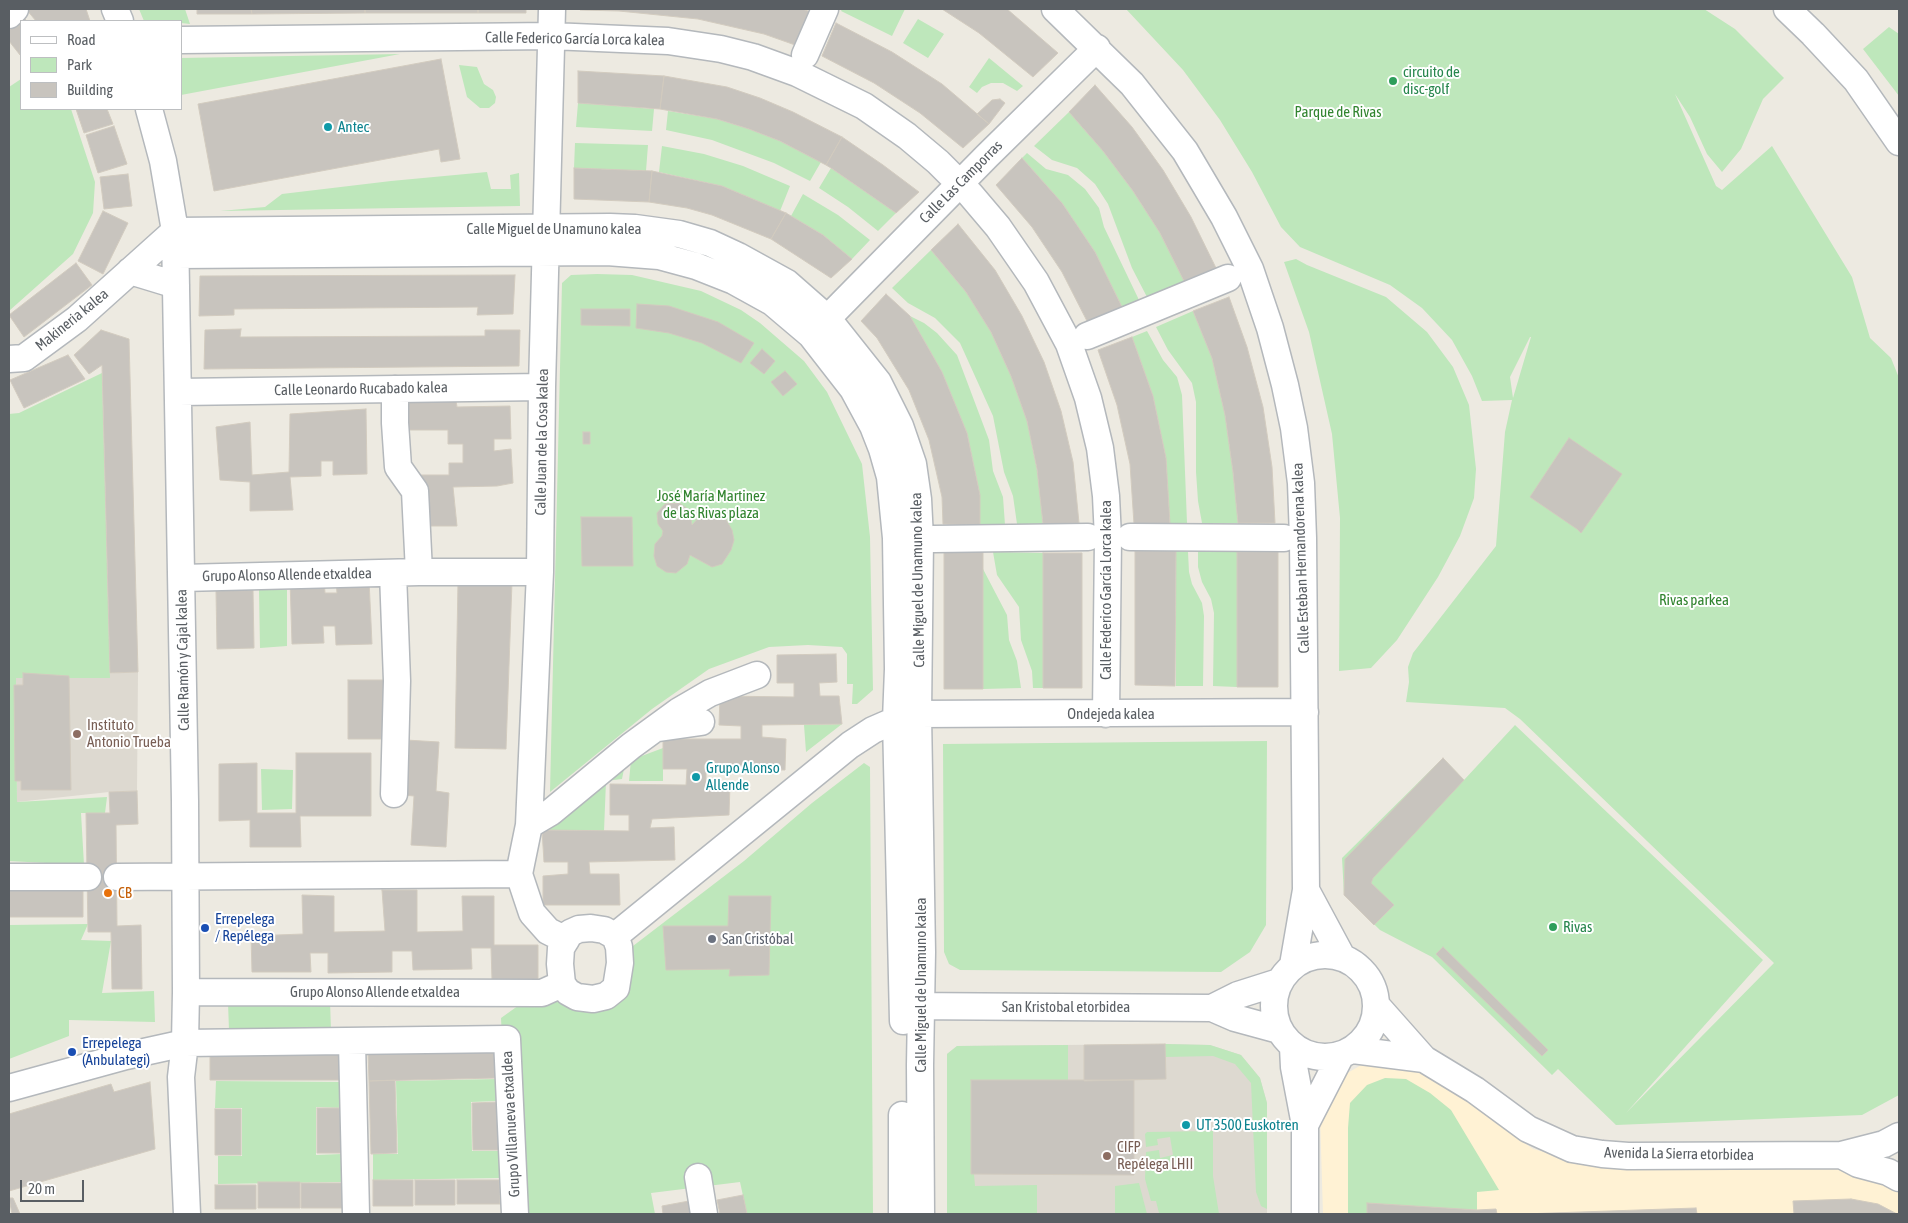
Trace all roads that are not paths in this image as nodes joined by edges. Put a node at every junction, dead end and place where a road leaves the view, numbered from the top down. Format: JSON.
{"nodes":[{"id":1,"x":15,"y":9,"type":"edge"},
{"id":2,"x":552,"y":9,"type":"edge"},
{"id":3,"x":825,"y":9,"type":"edge"},
{"id":4,"x":1055,"y":9,"type":"edge"},
{"id":5,"x":1787,"y":9,"type":"edge"},
{"id":6,"x":9,"y":15,"type":"edge"},
{"id":7,"x":551,"y":36,"type":"junction"},
{"id":8,"x":182,"y":40,"type":"edge"},
{"id":9,"x":1097,"y":48,"type":"junction"},
{"id":10,"x":805,"y":55,"type":"dead end"},
{"id":11,"x":149,"y":110,"type":"edge"},
{"id":12,"x":1899,"y":142,"type":"edge"},
{"id":13,"x":960,"y":184,"type":"junction"},
{"id":14,"x":546,"y":240,"type":"junction"},
{"id":15,"x":175,"y":243,"type":"junction"},
{"id":16,"x":130,"y":272,"type":"junction"},
{"id":17,"x":1228,"y":278,"type":"dead end"},
{"id":18,"x":176,"y":285,"type":"junction"},
{"id":19,"x":819,"y":327,"type":"junction"},
{"id":20,"x":1087,"y":336,"type":"dead end"},
{"id":21,"x":9,"y":359,"type":"edge"},
{"id":22,"x":542,"y":387,"type":"junction"},
{"id":23,"x":395,"y":389,"type":"junction"},
{"id":24,"x":179,"y":392,"type":"junction"},
{"id":25,"x":1130,"y":537,"type":"dead end"},
{"id":26,"x":934,"y":538,"type":"dead end"},
{"id":27,"x":1088,"y":538,"type":"dead end"},
{"id":28,"x":1284,"y":538,"type":"dead end"},
{"id":29,"x":419,"y":572,"type":"junction"},
{"id":30,"x":540,"y":572,"type":"junction"},
{"id":31,"x":393,"y":573,"type":"junction"},
{"id":32,"x":182,"y":578,"type":"junction"},
{"id":33,"x":757,"y":676,"type":"dead end"},
{"id":34,"x":1305,"y":712,"type":"junction"},
{"id":35,"x":1106,"y":714,"type":"junction"},
{"id":36,"x":907,"y":717,"type":"junction"},
{"id":37,"x":701,"y":722,"type":"dead end"},
{"id":38,"x":654,"y":728,"type":"junction"},
{"id":39,"x":394,"y":794,"type":"dead end"},
{"id":40,"x":529,"y":825,"type":"junction"},
{"id":41,"x":519,"y":874,"type":"junction"},
{"id":42,"x":185,"y":876,"type":"junction"},
{"id":43,"x":9,"y":877,"type":"edge"},
{"id":44,"x":88,"y":877,"type":"dead end"},
{"id":45,"x":117,"y":877,"type":"dead end"},
{"id":46,"x":1306,"y":890,"type":"junction"},
{"id":47,"x":614,"y":936,"type":"junction"},
{"id":48,"x":566,"y":940,"type":"junction"},
{"id":49,"x":1342,"y":957,"type":"junction"},
{"id":50,"x":1286,"y":974,"type":"junction"},
{"id":51,"x":562,"y":984,"type":"junction"},
{"id":52,"x":186,"y":992,"type":"junction"},
{"id":53,"x":912,"y":1006,"type":"junction"},
{"id":54,"x":1377,"y":1006,"type":"junction"},
{"id":55,"x":1212,"y":1008,"type":"junction"},
{"id":56,"x":1286,"y":1038,"type":"junction"},
{"id":57,"x":352,"y":1042,"type":"junction"},
{"id":58,"x":185,"y":1043,"type":"junction"},
{"id":59,"x":1347,"y":1053,"type":"junction"},
{"id":60,"x":1424,"y":1059,"type":"junction"},
{"id":61,"x":9,"y":1088,"type":"edge"},
{"id":62,"x":1305,"y":1125,"type":"junction"},
{"id":63,"x":1899,"y":1136,"type":"edge"},
{"id":64,"x":1841,"y":1155,"type":"junction"},
{"id":65,"x":698,"y":1176,"type":"dead end"},
{"id":66,"x":1899,"y":1178,"type":"edge"},
{"id":67,"x":187,"y":1214,"type":"edge"},
{"id":68,"x":356,"y":1214,"type":"edge"},
{"id":69,"x":515,"y":1214,"type":"edge"},
{"id":70,"x":704,"y":1214,"type":"edge"},
{"id":71,"x":902,"y":1214,"type":"edge"},
{"id":72,"x":921,"y":1214,"type":"edge"},
{"id":73,"x":1305,"y":1214,"type":"edge"}],
"edges":[{"from":1,"to":6,"type":"street"},
{"from":2,"to":7,"type":"street","name":"Calle Juan de la Cosa kalea"},
{"from":3,"to":10,"type":"street"},
{"from":4,"to":9,"type":"street","name":"Calle Esteban Hernandorena kalea"},
{"from":5,"to":12,"type":"street"},
{"from":7,"to":8,"type":"street","name":"Calle Federico García Lorca kalea"},
{"from":7,"to":13,"type":"street","name":"Calle Federico García Lorca kalea"},
{"from":7,"to":14,"type":"street","name":"Calle Juan de la Cosa kalea"},
{"from":9,"to":13,"type":"street","name":"Calle Las Camporras"},
{"from":9,"to":34,"type":"street","name":"Calle Esteban Hernandorena kalea"},
{"from":11,"to":15,"type":"street","name":"Calle Ramón y Cajal kalea"},
{"from":13,"to":19,"type":"street","name":"Calle Las Camporras"},
{"from":13,"to":35,"type":"street","name":"Calle Federico García Lorca kalea"},
{"from":14,"to":15,"type":"street","name":"Calle Miguel de Unamuno kalea"},
{"from":14,"to":19,"type":"street","name":"Calle Miguel de Unamuno kalea"},
{"from":14,"to":22,"type":"street","name":"Calle Juan de la Cosa kalea"},
{"from":15,"to":16,"type":"street","name":"Makineria kalea"},
{"from":15,"to":18,"type":"street","name":"Calle Ramón y Cajal kalea"},
{"from":16,"to":18,"type":"street"},
{"from":16,"to":21,"type":"street","name":"Makineria kalea"},
{"from":17,"to":20,"type":"street"},
{"from":18,"to":24,"type":"street","name":"Calle Ramón y Cajal kalea"},
{"from":19,"to":36,"type":"street","name":"Calle Miguel de Unamuno kalea"},
{"from":22,"to":23,"type":"street","name":"Calle Leonardo Rucabado kalea"},
{"from":22,"to":30,"type":"street","name":"Calle Juan de la Cosa kalea"},
{"from":23,"to":24,"type":"street","name":"Calle Leonardo Rucabado kalea"},
{"from":23,"to":29,"type":"street"},
{"from":24,"to":32,"type":"street","name":"Calle Ramón y Cajal kalea"},
{"from":25,"to":28,"type":"street"},
{"from":26,"to":27,"type":"street"},
{"from":29,"to":30,"type":"street","name":"Grupo Alonso Allende etxaldea"},
{"from":29,"to":31,"type":"street","name":"Grupo Alonso Allende etxaldea"},
{"from":30,"to":40,"type":"street","name":"Calle Juan de la Cosa kalea"},
{"from":31,"to":32,"type":"street","name":"Grupo Alonso Allende etxaldea"},
{"from":31,"to":39,"type":"street","name":"Grupo Alonso Allende etxaldea"},
{"from":32,"to":42,"type":"street","name":"Calle Ramón y Cajal kalea"},
{"from":33,"to":38,"type":"street"},
{"from":34,"to":35,"type":"street","name":"Ondejeda kalea"},
{"from":34,"to":46,"type":"street","name":"Calle Esteban Hernandorena kalea"},
{"from":35,"to":36,"type":"street","name":"Ondejeda kalea"},
{"from":36,"to":47,"type":"street"},
{"from":36,"to":53,"type":"street","name":"Calle Miguel de Unamuno kalea"},
{"from":37,"to":38,"type":"street"},
{"from":38,"to":40,"type":"street"},
{"from":40,"to":41,"type":"street","name":"Calle Juan de la Cosa kalea"},
{"from":41,"to":42,"type":"street"},
{"from":41,"to":48,"type":"street"},
{"from":42,"to":45,"type":"street"},
{"from":42,"to":52,"type":"street","name":"Calle Ramón y Cajal kalea"},
{"from":43,"to":44,"type":"street"},
{"from":46,"to":49,"type":"street"},
{"from":46,"to":50,"type":"street","name":"Calle Esteban Hernandorena kalea"},
{"from":47,"to":48,"type":"street"},
{"from":47,"to":51,"type":"street"},
{"from":48,"to":51,"type":"street"},
{"from":49,"to":50,"type":"street"},
{"from":49,"to":54,"type":"street"},
{"from":50,"to":55,"type":"street","name":"San Kristobal etorbidea"},
{"from":50,"to":56,"type":"street"},
{"from":51,"to":52,"type":"street","name":"Grupo Alonso Allende etxaldea"},
{"from":52,"to":58,"type":"street","name":"Calle Ramón y Cajal kalea"},
{"from":53,"to":55,"type":"street","name":"San Kristobal etorbidea"},
{"from":53,"to":71,"type":"street","name":"Calle Miguel de Unamuno kalea"},
{"from":53,"to":72,"type":"street","name":"Calle Miguel de Unamuno kalea"},
{"from":54,"to":59,"type":"street"},
{"from":54,"to":60,"type":"street","name":"Avenida La Sierra etorbidea"},
{"from":55,"to":56,"type":"street","name":"San Kristobal etorbidea"},
{"from":56,"to":59,"type":"street"},
{"from":56,"to":62,"type":"street"},
{"from":57,"to":58,"type":"street","name":"Grupo Villanueva etxaldea"},
{"from":57,"to":68,"type":"street"},
{"from":57,"to":69,"type":"street","name":"Grupo Villanueva etxaldea"},
{"from":58,"to":61,"type":"street","name":"Grupo Villanueva etxaldea"},
{"from":58,"to":67,"type":"street","name":"Calle Ramón y Cajal kalea"},
{"from":59,"to":60,"type":"street","name":"Avenida La Sierra etorbidea"},
{"from":59,"to":62,"type":"street"},
{"from":60,"to":64,"type":"street","name":"Avenida La Sierra etorbidea"},
{"from":62,"to":73,"type":"street"},
{"from":63,"to":64,"type":"street","name":"Avenida La Sierra etorbidea"},
{"from":64,"to":66,"type":"street","name":"Avenida La Sierra etorbidea"},
{"from":65,"to":70,"type":"street"}]}
